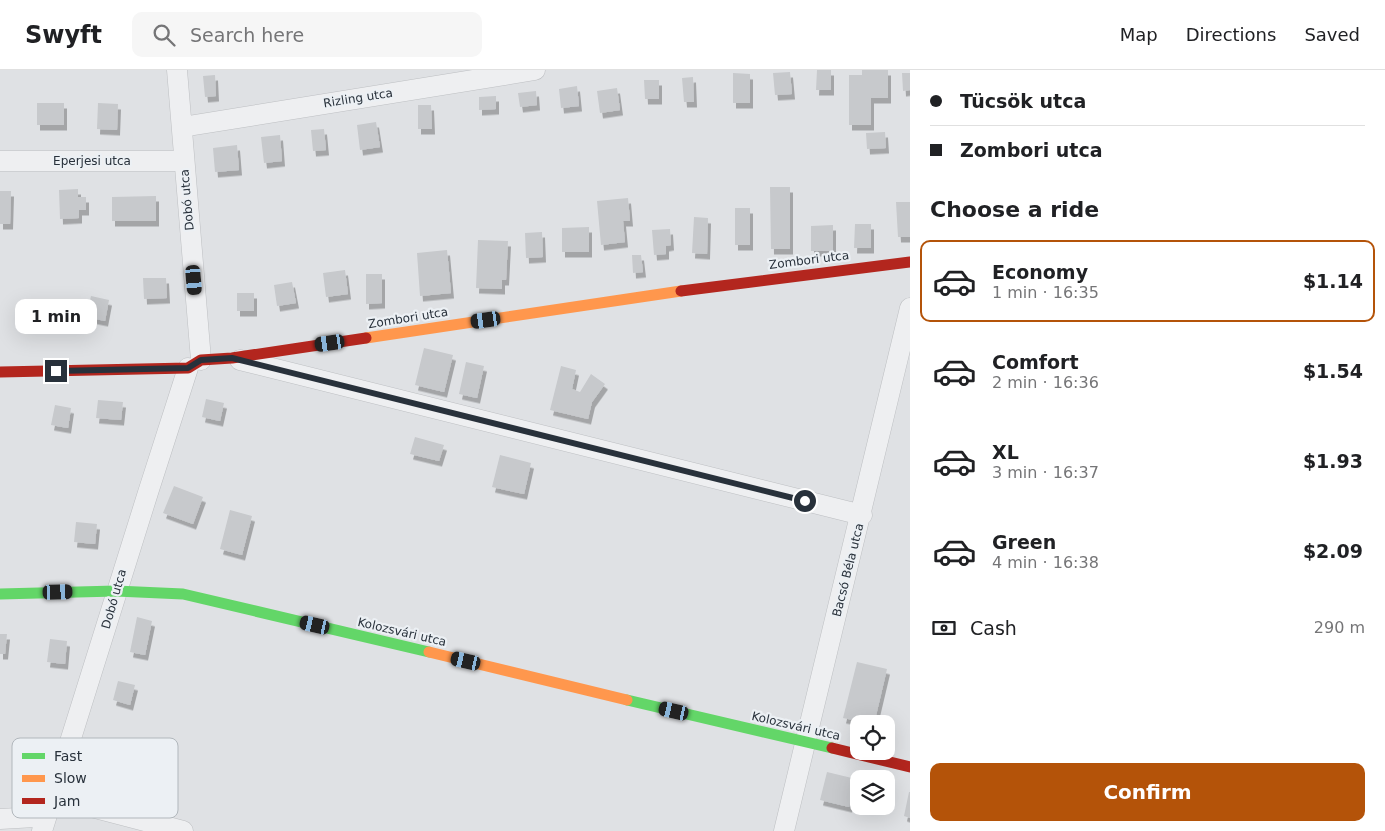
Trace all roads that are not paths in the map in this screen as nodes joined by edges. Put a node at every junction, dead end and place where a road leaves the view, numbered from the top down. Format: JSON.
{"nodes":[{"id":1,"x":177,"y":70,"type":"edge"},
{"id":2,"x":535,"y":70,"type":"edge"},
{"id":3,"x":182,"y":127,"type":"junction"},
{"id":4,"x":0,"y":161,"type":"edge"},
{"id":5,"x":184,"y":161,"type":"junction"},
{"id":6,"x":910,"y":262,"type":"edge"},
{"id":7,"x":910,"y":308,"type":"edge"},
{"id":8,"x":232,"y":358,"type":"junction"},
{"id":9,"x":194,"y":364,"type":"junction"},
{"id":10,"x":0,"y":372,"type":"edge"},
{"id":11,"x":862,"y":515,"type":"junction"},
{"id":12,"x":116,"y":591,"type":"junction"},
{"id":13,"x":0,"y":594,"type":"edge"},
{"id":14,"x":71,"y":738,"type":"edge"},
{"id":15,"x":806,"y":742,"type":"junction"},
{"id":16,"x":910,"y":766,"type":"edge"},
{"id":17,"x":18,"y":818,"type":"edge"},
{"id":18,"x":46,"y":818,"type":"edge"},
{"id":19,"x":134,"y":818,"type":"edge"},
{"id":20,"x":0,"y":819,"type":"edge"},
{"id":21,"x":42,"y":831,"type":"edge"},
{"id":22,"x":184,"y":831,"type":"edge"},
{"id":23,"x":784,"y":831,"type":"edge"}],
"edges":[{"from":1,"to":3,"type":"street","name":"Dobó utca"},
{"from":2,"to":3,"type":"street","name":"Rizling utca"},
{"from":3,"to":5,"type":"street","name":"Dobó utca"},
{"from":4,"to":5,"type":"street","name":"Eperjesi utca"},
{"from":5,"to":9,"type":"street","name":"Dobó utca"},
{"from":6,"to":8,"type":"street","name":"Zombori utca"},
{"from":7,"to":11,"type":"street","name":"Bacsó Béla utca"},
{"from":8,"to":9,"type":"street","name":"Zombori utca"},
{"from":8,"to":11,"type":"street"},
{"from":9,"to":10,"type":"street","name":"Zombori utca"},
{"from":9,"to":12,"type":"street","name":"Dobó utca"},
{"from":11,"to":15,"type":"street","name":"Bacsó Béla utca"},
{"from":12,"to":13,"type":"street","name":"Kolozsvári utca"},
{"from":12,"to":14,"type":"street","name":"Dobó utca"},
{"from":12,"to":15,"type":"street","name":"Kolozsvári utca"},
{"from":15,"to":16,"type":"street","name":"Kolozsvári utca"},
{"from":15,"to":23,"type":"street","name":"Bacsó Béla utca"},
{"from":17,"to":20,"type":"street"},
{"from":18,"to":21,"type":"street","name":"Dobó utca"},
{"from":19,"to":22,"type":"street"}]}
